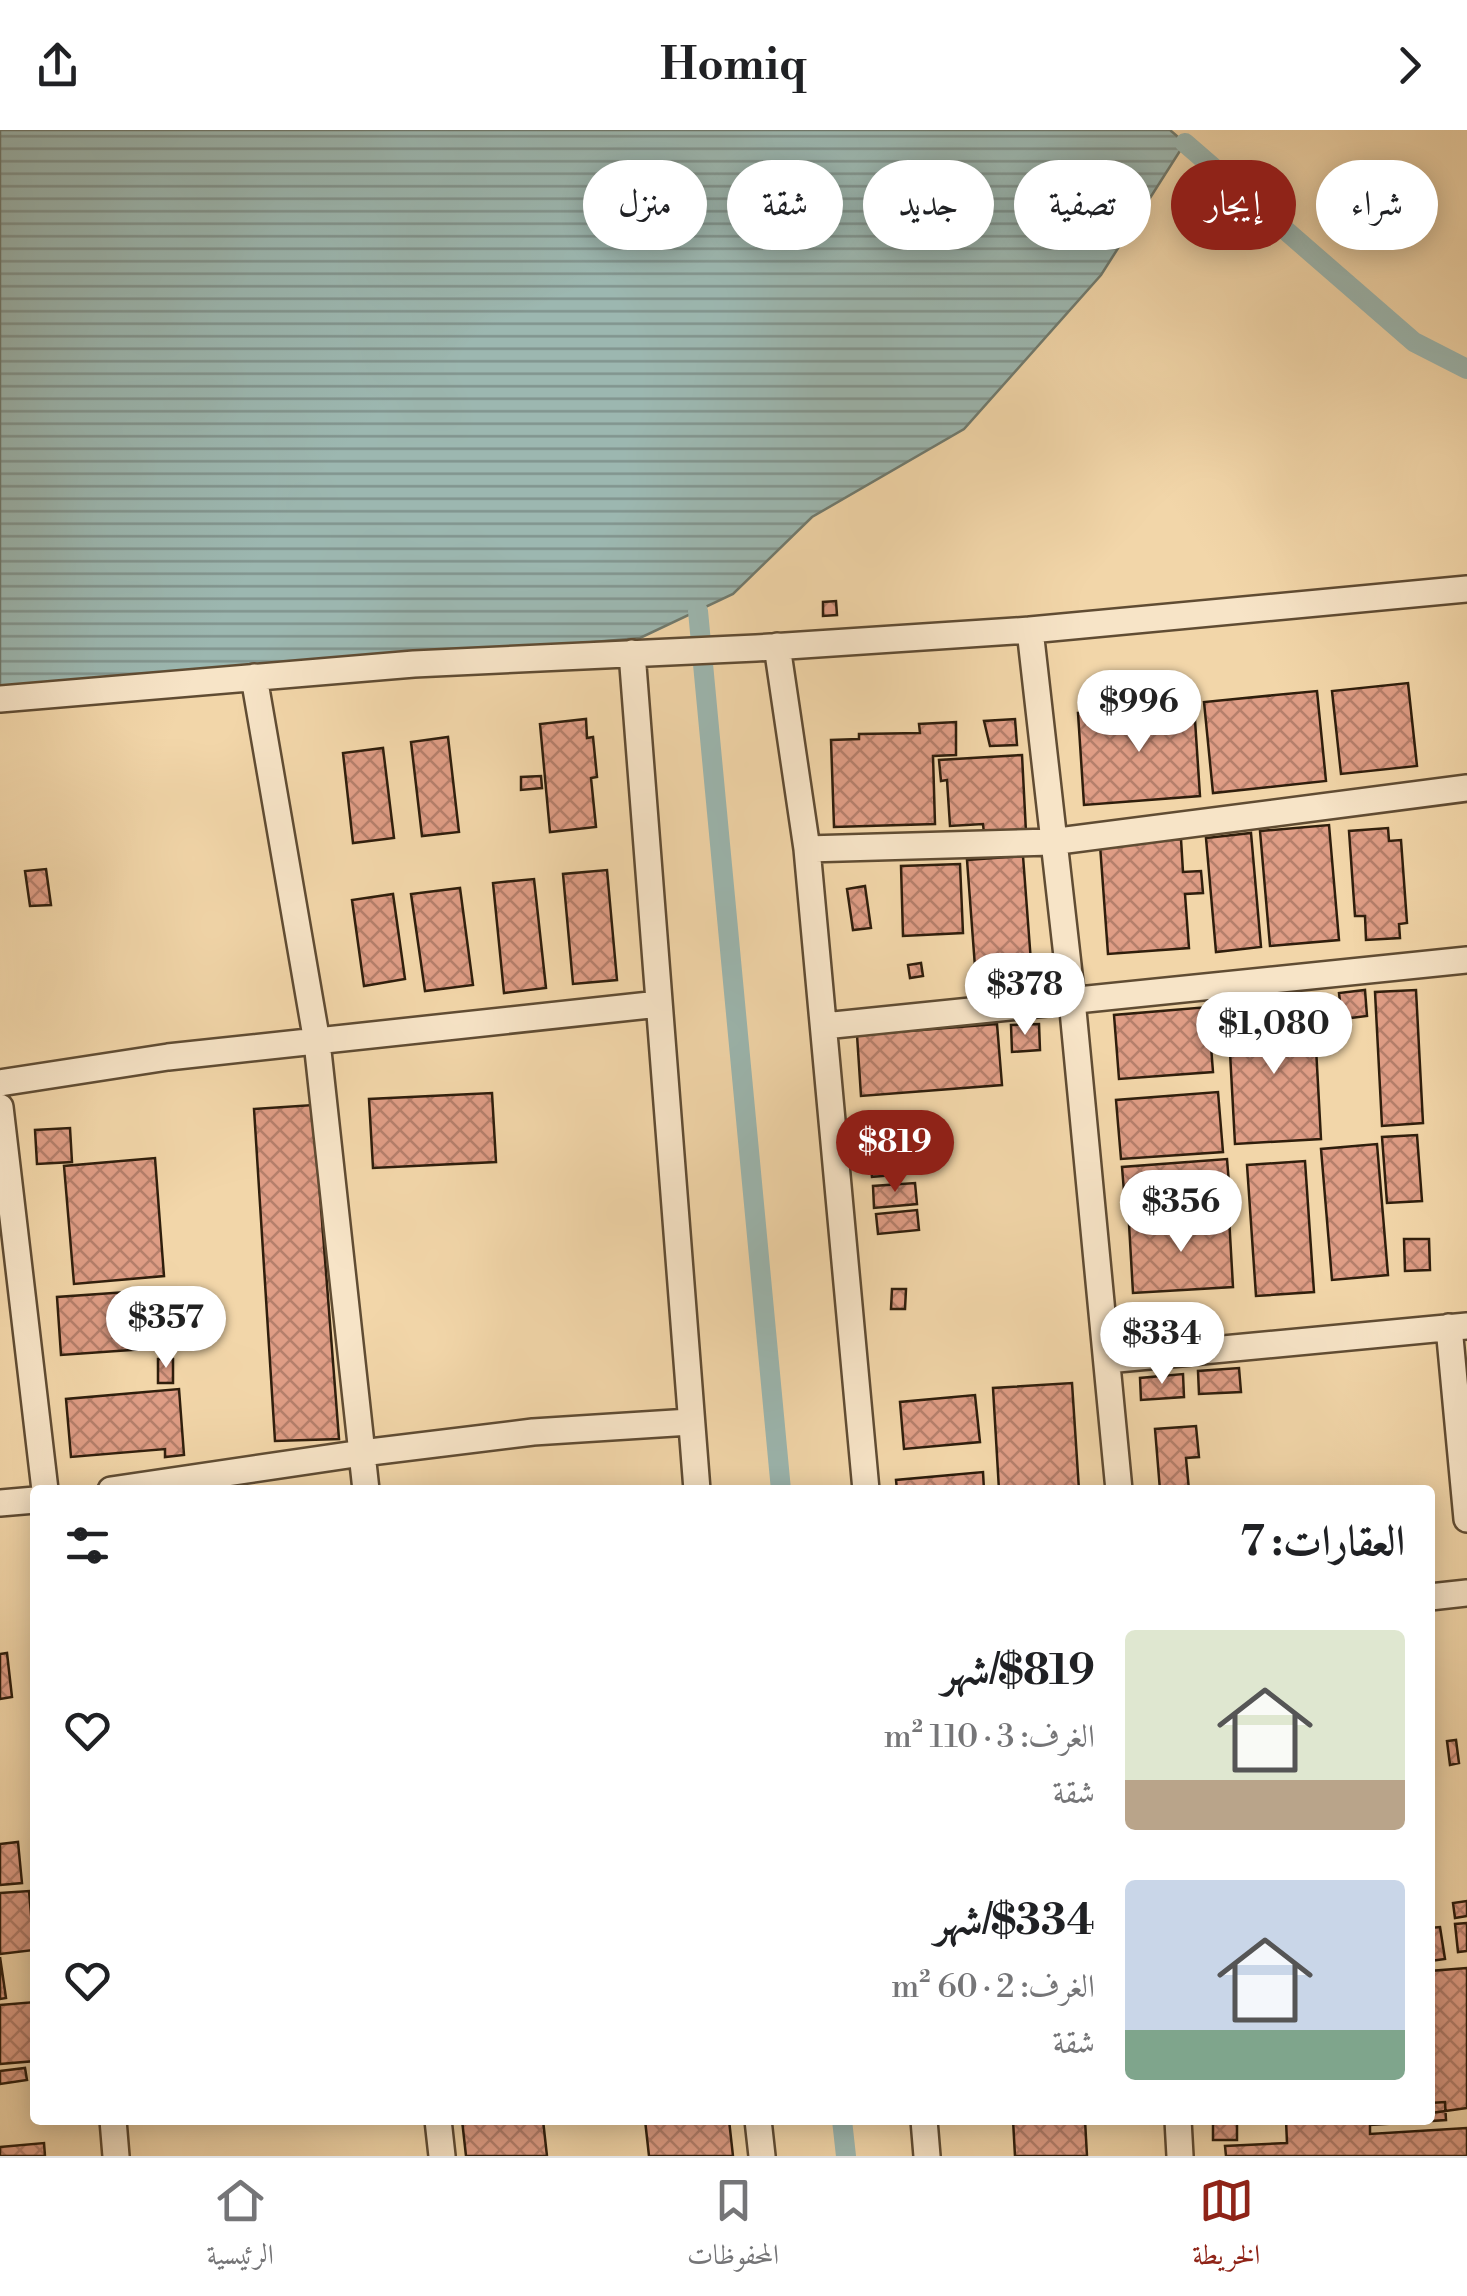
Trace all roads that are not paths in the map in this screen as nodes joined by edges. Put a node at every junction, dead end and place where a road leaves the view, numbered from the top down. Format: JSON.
{"nodes":[{"id":1,"x":1467,"y":589,"type":"edge"},
{"id":2,"x":1030,"y":630,"type":"junction"},
{"id":3,"x":777,"y":646,"type":"junction"},
{"id":4,"x":632,"y":653,"type":"junction"},
{"id":5,"x":254,"y":677,"type":"junction"},
{"id":6,"x":0,"y":699,"type":"edge"},
{"id":7,"x":1467,"y":788,"type":"edge"},
{"id":8,"x":1051,"y":842,"type":"junction"},
{"id":9,"x":806,"y":849,"type":"junction"},
{"id":10,"x":1467,"y":960,"type":"edge"},
{"id":11,"x":1072,"y":1000,"type":"junction"},
{"id":12,"x":658,"y":1004,"type":"junction"},
{"id":13,"x":824,"y":1026,"type":"junction"},
{"id":14,"x":317,"y":1042,"type":"junction"},
{"id":15,"x":0,"y":1083,"type":"edge"},
{"id":16,"x":0,"y":1106,"type":"edge"},
{"id":17,"x":1458,"y":1327,"type":"edge"},
{"id":18,"x":1106,"y":1360,"type":"junction"},
{"id":19,"x":690,"y":1422,"type":"junction"},
{"id":20,"x":362,"y":1453,"type":"junction"},
{"id":21,"x":44,"y":1485,"type":"edge"},
{"id":22,"x":146,"y":1485,"type":"edge"},
{"id":23,"x":365,"y":1485,"type":"edge"},
{"id":24,"x":696,"y":1485,"type":"edge"},
{"id":25,"x":866,"y":1485,"type":"edge"},
{"id":26,"x":1118,"y":1485,"type":"edge"},
{"id":27,"x":30,"y":1500,"type":"edge"},
{"id":28,"x":0,"y":1503,"type":"edge"},
{"id":29,"x":1467,"y":1520,"type":"edge"},
{"id":30,"x":1467,"y":1593,"type":"edge"},
{"id":31,"x":1435,"y":1596,"type":"edge"},
{"id":32,"x":113,"y":2125,"type":"edge"},
{"id":33,"x":439,"y":2125,"type":"edge"},
{"id":34,"x":759,"y":2125,"type":"edge"},
{"id":35,"x":925,"y":2125,"type":"edge"},
{"id":36,"x":1178,"y":2125,"type":"edge"},
{"id":37,"x":116,"y":2156,"type":"edge"},
{"id":38,"x":442,"y":2156,"type":"edge"},
{"id":39,"x":762,"y":2156,"type":"edge"},
{"id":40,"x":928,"y":2156,"type":"edge"},
{"id":41,"x":1180,"y":2156,"type":"edge"}],
"edges":[{"from":1,"to":2,"type":"street"},
{"from":2,"to":3,"type":"street"},
{"from":2,"to":8,"type":"street"},
{"from":3,"to":4,"type":"street"},
{"from":3,"to":9,"type":"street"},
{"from":4,"to":5,"type":"street"},
{"from":4,"to":12,"type":"street"},
{"from":5,"to":6,"type":"street"},
{"from":5,"to":14,"type":"street"},
{"from":7,"to":8,"type":"street"},
{"from":8,"to":9,"type":"street"},
{"from":8,"to":11,"type":"street"},
{"from":9,"to":13,"type":"street"},
{"from":10,"to":11,"type":"street"},
{"from":11,"to":13,"type":"street"},
{"from":11,"to":18,"type":"street"},
{"from":12,"to":14,"type":"street"},
{"from":12,"to":19,"type":"street"},
{"from":13,"to":25,"type":"street"},
{"from":14,"to":15,"type":"street"},
{"from":14,"to":20,"type":"street"},
{"from":16,"to":21,"type":"street"},
{"from":17,"to":18,"type":"street"},
{"from":17,"to":29,"type":"street"},
{"from":18,"to":26,"type":"street"},
{"from":19,"to":20,"type":"street"},
{"from":19,"to":24,"type":"street"},
{"from":20,"to":22,"type":"street"},
{"from":20,"to":23,"type":"street"},
{"from":27,"to":28,"type":"street"},
{"from":30,"to":31,"type":"street"},
{"from":32,"to":37,"type":"street"},
{"from":33,"to":38,"type":"street"},
{"from":34,"to":39,"type":"street"},
{"from":35,"to":40,"type":"street"},
{"from":36,"to":41,"type":"street"}]}
